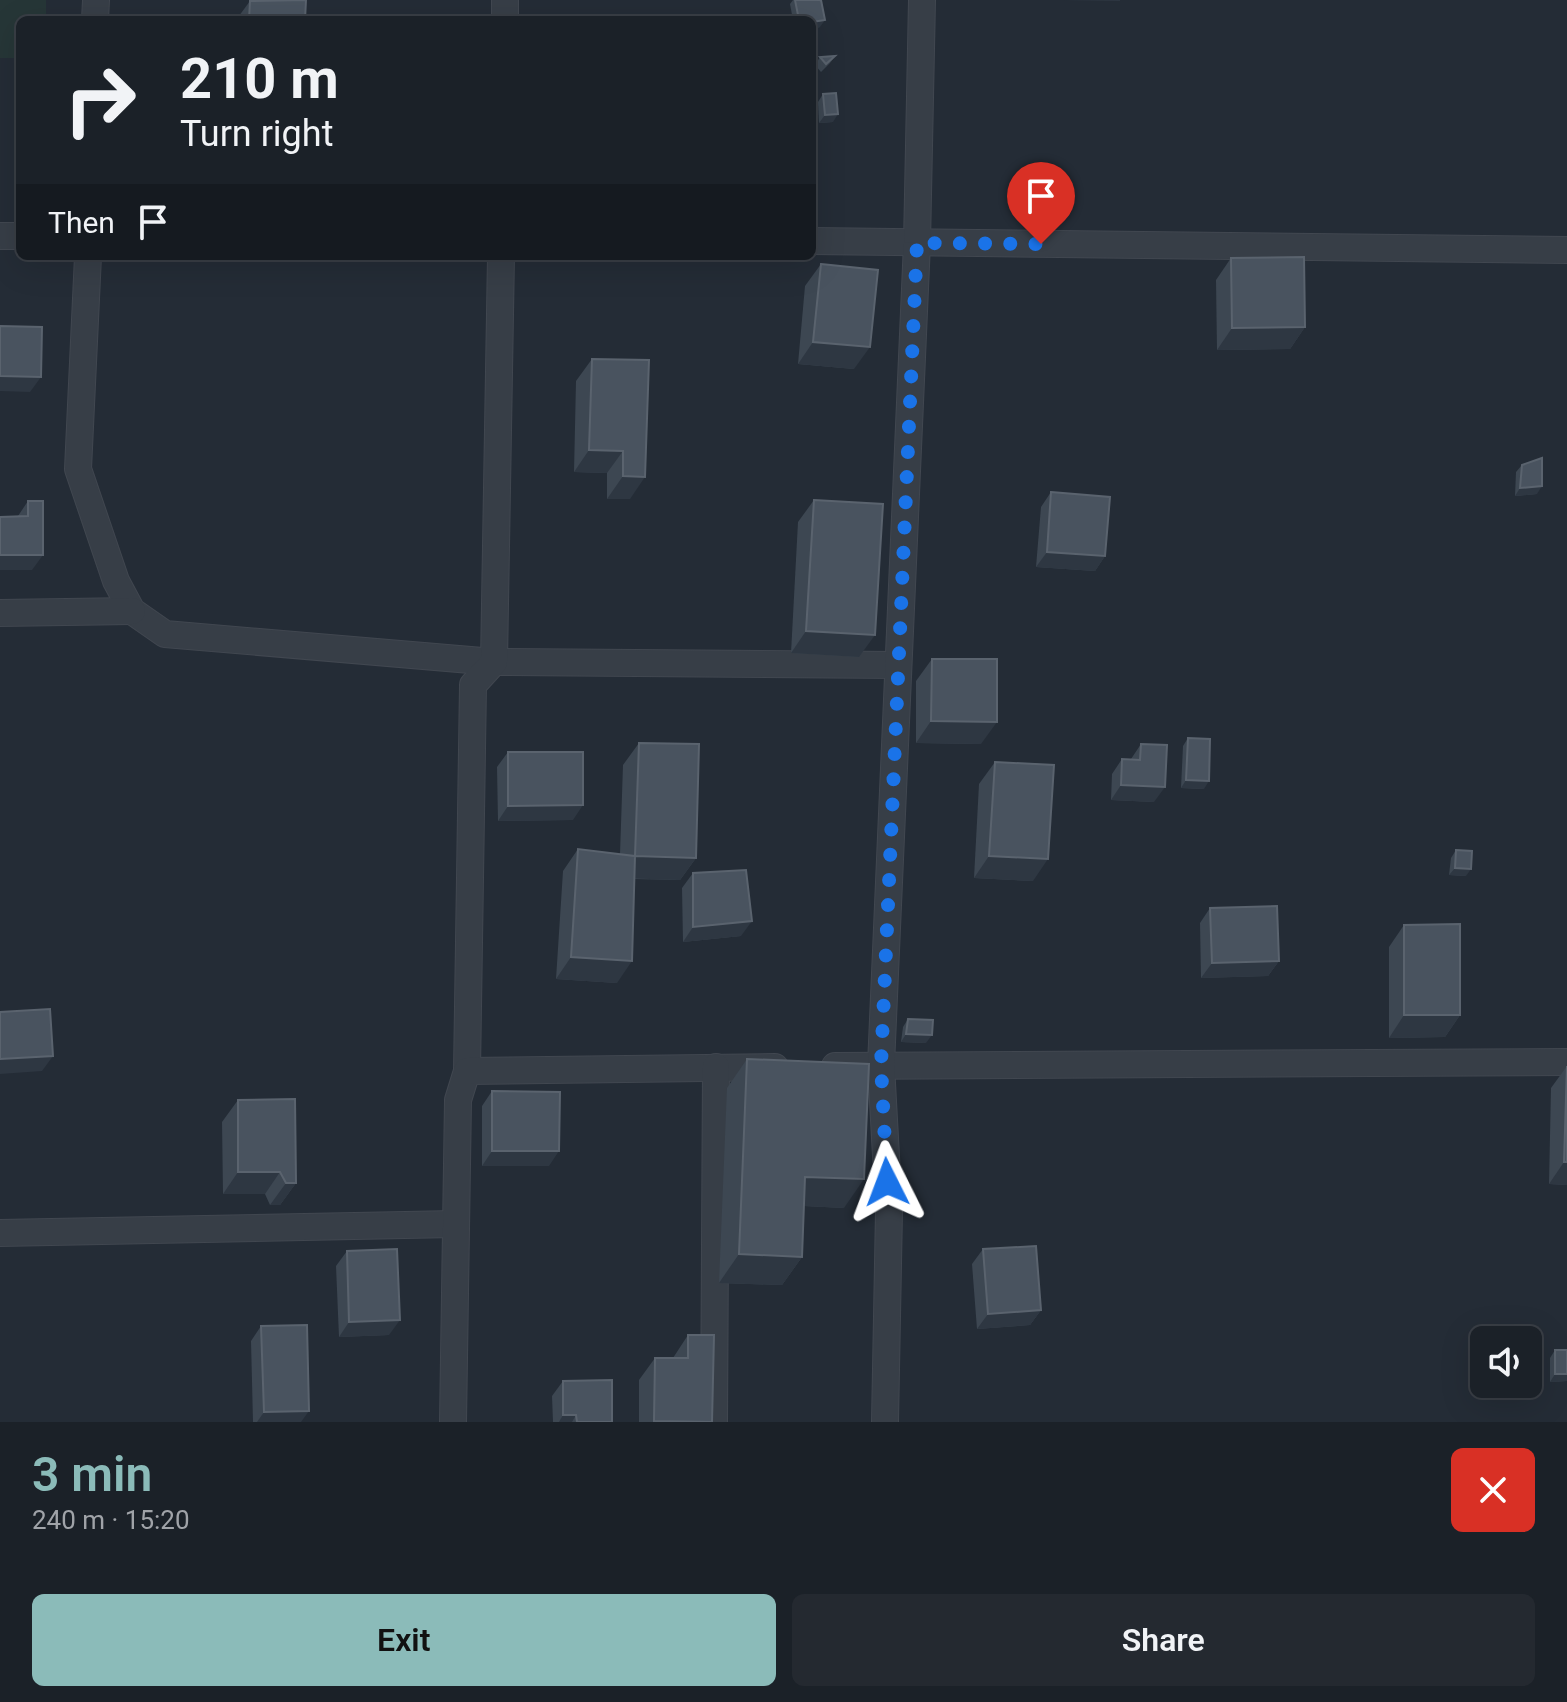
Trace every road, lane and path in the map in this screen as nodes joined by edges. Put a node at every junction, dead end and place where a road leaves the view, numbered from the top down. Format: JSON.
{"nodes":[{"id":1,"x":922,"y":0,"type":"edge"},
{"id":2,"x":816,"y":241,"type":"edge"},
{"id":3,"x":917,"y":243,"type":"junction"},
{"id":4,"x":1567,"y":250,"type":"edge"},
{"id":5,"x":88,"y":260,"type":"edge"},
{"id":6,"x":501,"y":260,"type":"edge"},
{"id":7,"x":132,"y":611,"type":"junction"},
{"id":8,"x":0,"y":613,"type":"edge"},
{"id":9,"x":494,"y":662,"type":"junction"},
{"id":10,"x":898,"y":665,"type":"junction"},
{"id":11,"x":1567,"y":1062,"type":"edge"},
{"id":12,"x":881,"y":1065,"type":"junction"},
{"id":13,"x":716,"y":1067,"type":"junction"},
{"id":14,"x":467,"y":1071,"type":"junction"},
{"id":15,"x":455,"y":1224,"type":"junction"},
{"id":16,"x":0,"y":1233,"type":"edge"},
{"id":17,"x":453,"y":1422,"type":"edge"},
{"id":18,"x":714,"y":1422,"type":"edge"},
{"id":19,"x":885,"y":1422,"type":"edge"}],
"edges":[{"from":1,"to":3,"type":"street"},
{"from":2,"to":3,"type":"street"},
{"from":3,"to":4,"type":"street"},
{"from":3,"to":10,"type":"street"},
{"from":5,"to":7,"type":"street"},
{"from":6,"to":9,"type":"street"},
{"from":7,"to":8,"type":"street"},
{"from":7,"to":9,"type":"street"},
{"from":9,"to":10,"type":"street"},
{"from":9,"to":14,"type":"street"},
{"from":10,"to":12,"type":"street"},
{"from":11,"to":12,"type":"street"},
{"from":12,"to":13,"type":"street"},
{"from":12,"to":19,"type":"street"},
{"from":13,"to":14,"type":"street"},
{"from":13,"to":18,"type":"street"},
{"from":14,"to":15,"type":"street"},
{"from":15,"to":16,"type":"street"},
{"from":15,"to":17,"type":"street"}]}
